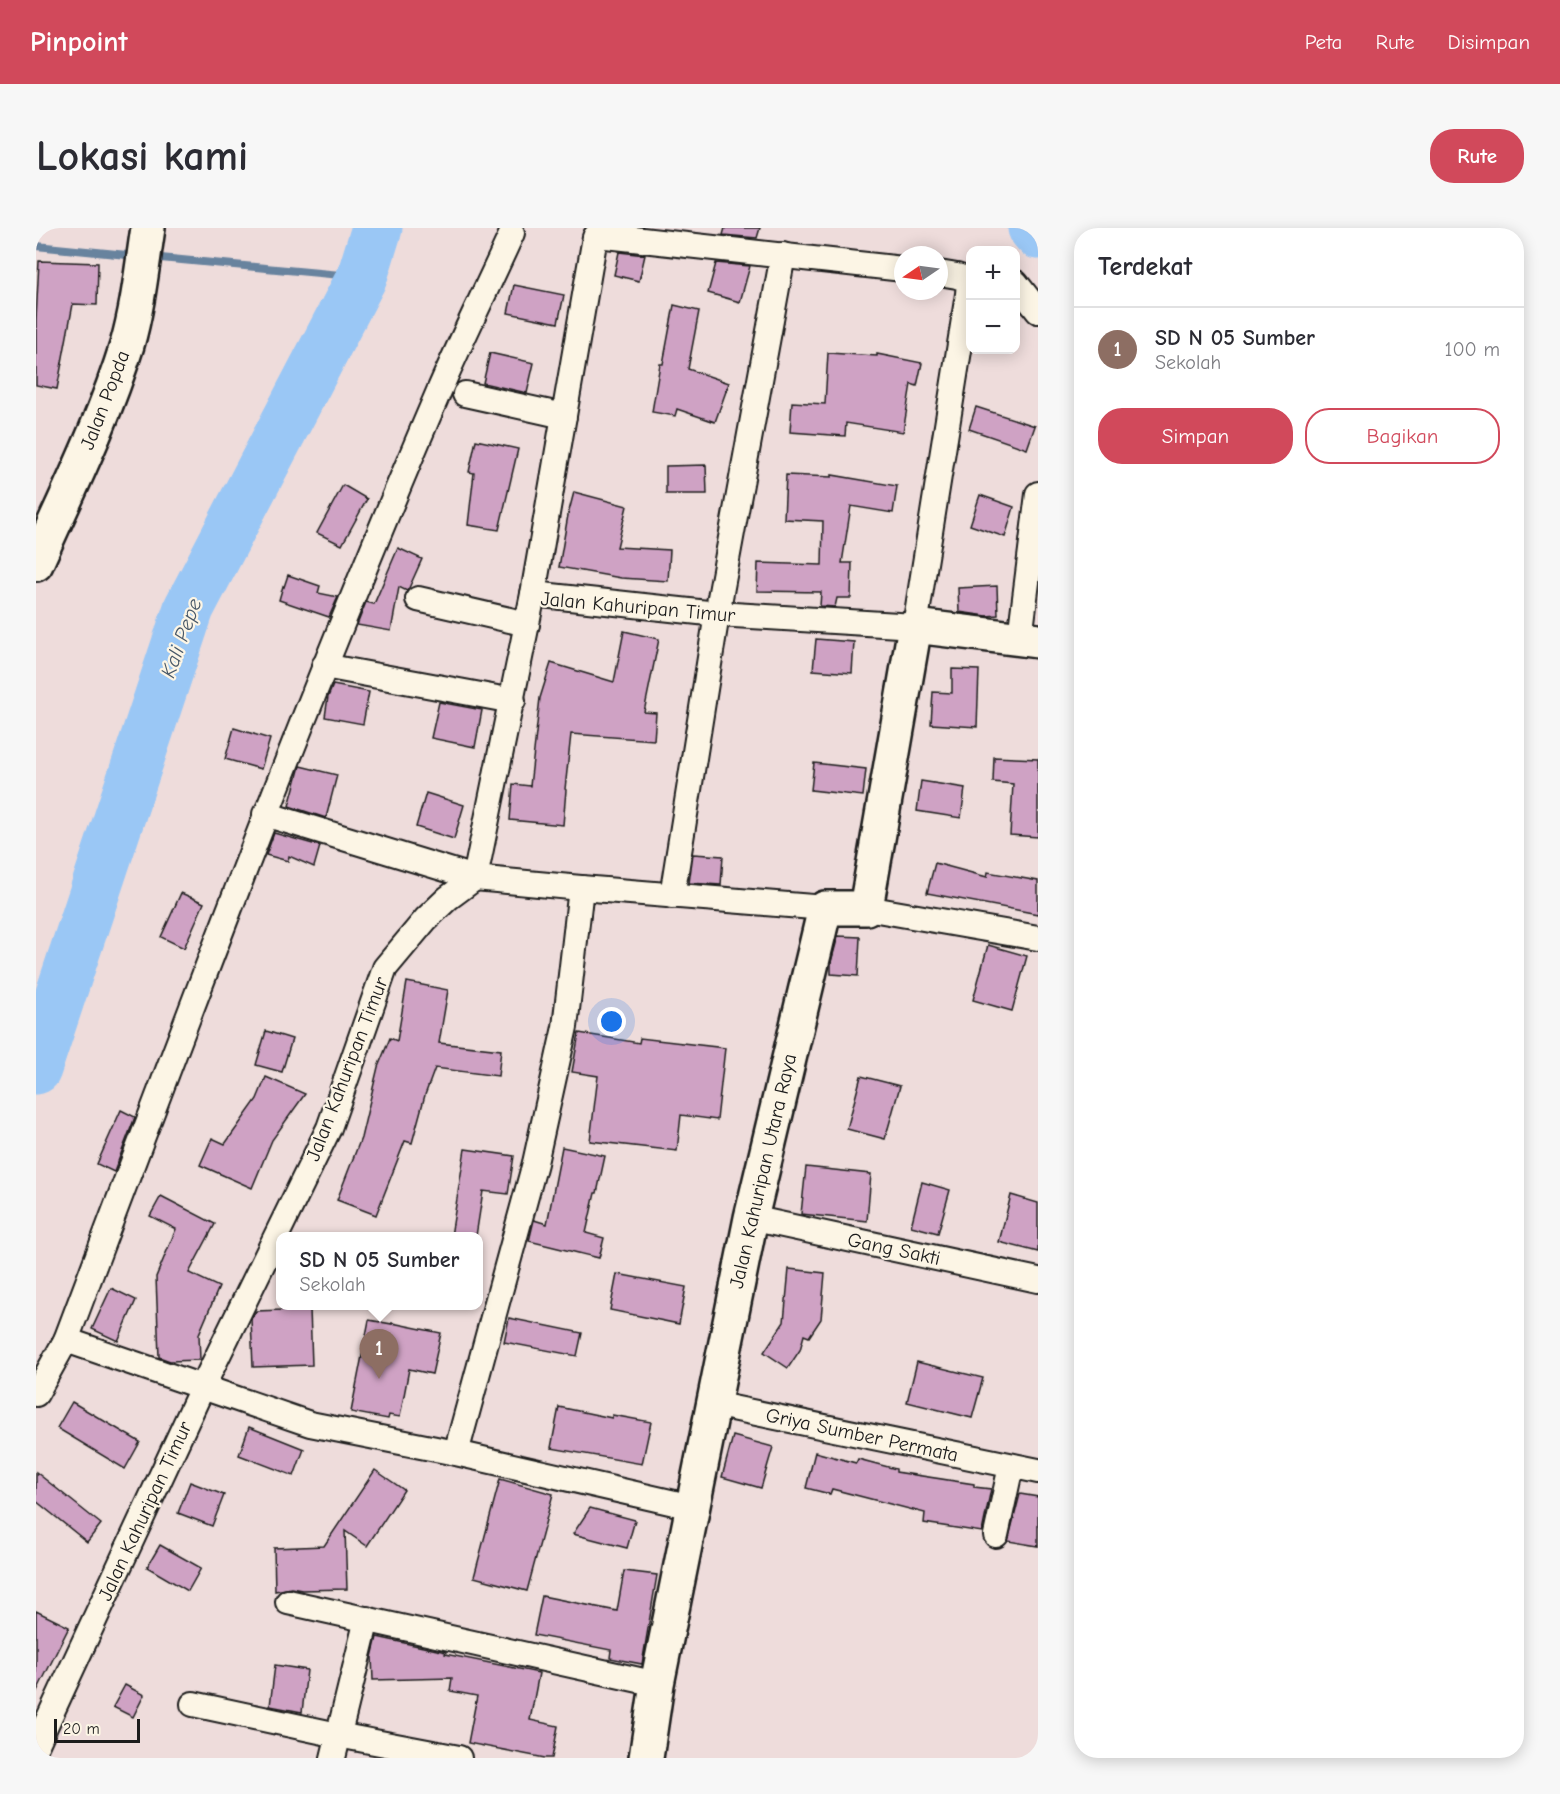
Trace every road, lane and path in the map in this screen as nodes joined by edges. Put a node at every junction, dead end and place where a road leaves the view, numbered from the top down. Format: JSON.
{"nodes":[{"id":1,"x":512,"y":233,"type":"dead end"},
{"id":2,"x":147,"y":234,"type":"edge"},
{"id":3,"x":783,"y":255,"type":"junction"},
{"id":4,"x":894,"y":268,"type":"edge"},
{"id":5,"x":948,"y":274,"type":"edge"},
{"id":6,"x":966,"y":277,"type":"edge"},
{"id":7,"x":1020,"y":288,"type":"edge"},
{"id":8,"x":967,"y":300,"type":"edge"},
{"id":9,"x":1038,"y":311,"type":"edge"},
{"id":10,"x":465,"y":394,"type":"dead end"},
{"id":11,"x":564,"y":416,"type":"junction"},
{"id":12,"x":1038,"y":494,"type":"edge"},
{"id":13,"x":36,"y":564,"type":"edge"},
{"id":14,"x":533,"y":594,"type":"junction"},
{"id":15,"x":418,"y":599,"type":"dead end"},
{"id":16,"x":717,"y":614,"type":"junction"},
{"id":17,"x":527,"y":624,"type":"junction"},
{"id":18,"x":915,"y":626,"type":"junction"},
{"id":19,"x":1029,"y":640,"type":"edge"},
{"id":20,"x":324,"y":666,"type":"junction"},
{"id":21,"x":513,"y":701,"type":"junction"},
{"id":22,"x":265,"y":814,"type":"junction"},
{"id":23,"x":475,"y":878,"type":"junction"},
{"id":24,"x":581,"y":888,"type":"junction"},
{"id":25,"x":672,"y":896,"type":"junction"},
{"id":26,"x":825,"y":908,"type":"junction"},
{"id":27,"x":866,"y":908,"type":"junction"},
{"id":28,"x":1038,"y":938,"type":"edge"},
{"id":29,"x":751,"y":1218,"type":"junction"},
{"id":30,"x":278,"y":1232,"type":"edge"},
{"id":31,"x":276,"y":1237,"type":"edge"},
{"id":32,"x":1038,"y":1280,"type":"edge"},
{"id":33,"x":66,"y":1340,"type":"junction"},
{"id":34,"x":202,"y":1388,"type":"junction"},
{"id":35,"x":36,"y":1394,"type":"edge"},
{"id":36,"x":713,"y":1404,"type":"junction"},
{"id":37,"x":456,"y":1453,"type":"junction"},
{"id":38,"x":1011,"y":1466,"type":"junction"},
{"id":39,"x":1038,"y":1471,"type":"edge"},
{"id":40,"x":692,"y":1507,"type":"junction"},
{"id":41,"x":996,"y":1535,"type":"dead end"},
{"id":42,"x":288,"y":1602,"type":"dead end"},
{"id":43,"x":367,"y":1619,"type":"junction"},
{"id":44,"x":657,"y":1684,"type":"junction"},
{"id":45,"x":193,"y":1704,"type":"dead end"},
{"id":46,"x":36,"y":1746,"type":"edge"},
{"id":47,"x":335,"y":1747,"type":"edge"},
{"id":48,"x":459,"y":1758,"type":"edge"},
{"id":49,"x":646,"y":1758,"type":"edge"}],
"edges":[{"from":1,"to":20,"type":"street"},
{"from":2,"to":13,"type":"street","name":"Jalan Popda"},
{"from":3,"to":4,"type":"street"},
{"from":3,"to":11,"type":"street"},
{"from":3,"to":16,"type":"street"},
{"from":5,"to":6,"type":"street"},
{"from":7,"to":9,"type":"street"},
{"from":8,"to":18,"type":"street"},
{"from":10,"to":11,"type":"street"},
{"from":11,"to":14,"type":"street"},
{"from":12,"to":19,"type":"street"},
{"from":14,"to":16,"type":"street","name":"Jalan Kahuripan Timur"},
{"from":14,"to":17,"type":"street","name":"Jalan Kahuripan Timur"},
{"from":15,"to":17,"type":"street"},
{"from":16,"to":18,"type":"street","name":"Jalan Kahuripan Timur"},
{"from":16,"to":25,"type":"street"},
{"from":17,"to":21,"type":"street","name":"Jalan Kahuripan Timur"},
{"from":18,"to":19,"type":"street","name":"Jalan Kahuripan Timur"},
{"from":18,"to":27,"type":"street"},
{"from":20,"to":21,"type":"street"},
{"from":20,"to":22,"type":"street"},
{"from":21,"to":23,"type":"street","name":"Jalan Kahuripan Timur"},
{"from":22,"to":23,"type":"street"},
{"from":22,"to":33,"type":"street"},
{"from":23,"to":24,"type":"street"},
{"from":23,"to":30,"type":"street","name":"Jalan Kahuripan Timur"},
{"from":24,"to":25,"type":"street"},
{"from":24,"to":37,"type":"street"},
{"from":25,"to":26,"type":"street"},
{"from":26,"to":27,"type":"street"},
{"from":26,"to":29,"type":"street","name":"Jalan Kahuripan Utara Raya"},
{"from":27,"to":28,"type":"street"},
{"from":29,"to":32,"type":"street","name":"Gang Sakti"},
{"from":29,"to":36,"type":"street","name":"Jalan Kahuripan Utara Raya"},
{"from":31,"to":34,"type":"street","name":"Jalan Kahuripan Timur"},
{"from":33,"to":34,"type":"street"},
{"from":33,"to":35,"type":"street"},
{"from":34,"to":37,"type":"street"},
{"from":34,"to":46,"type":"street","name":"Jalan Kahuripan Timur"},
{"from":36,"to":38,"type":"street","name":"Griya Sumber Permata"},
{"from":36,"to":40,"type":"street","name":"Jalan Kahuripan Utara Raya"},
{"from":37,"to":40,"type":"street"},
{"from":38,"to":39,"type":"street","name":"Griya Sumber Permata"},
{"from":38,"to":41,"type":"street"},
{"from":40,"to":44,"type":"street","name":"Jalan Kahuripan Utara Raya"},
{"from":42,"to":43,"type":"street"},
{"from":43,"to":44,"type":"street"},
{"from":43,"to":47,"type":"street"},
{"from":44,"to":49,"type":"street","name":"Jalan Kahuripan Utara Raya"},
{"from":45,"to":47,"type":"street"},
{"from":47,"to":48,"type":"street"}]}
